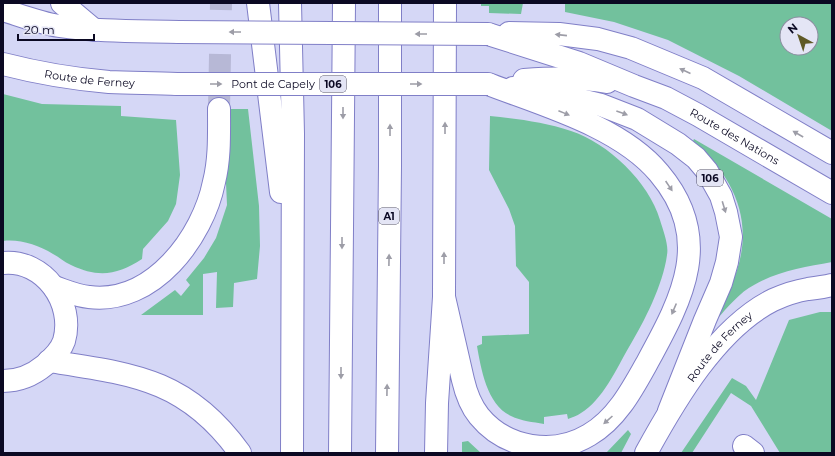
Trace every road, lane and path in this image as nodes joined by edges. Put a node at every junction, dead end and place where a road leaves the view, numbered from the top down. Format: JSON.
{"nodes":[{"id":1,"x":62,"y":3,"type":"edge"},
{"id":2,"x":258,"y":3,"type":"edge"},
{"id":3,"x":290,"y":3,"type":"edge"},
{"id":4,"x":344,"y":3,"type":"edge"},
{"id":5,"x":390,"y":3,"type":"edge"},
{"id":6,"x":445,"y":3,"type":"edge"},
{"id":7,"x":3,"y":10,"type":"edge"},
{"id":8,"x":94,"y":30,"type":"junction"},
{"id":9,"x":488,"y":34,"type":"junction"},
{"id":10,"x":3,"y":64,"type":"edge"},
{"id":11,"x":177,"y":84,"type":"joint"},
{"id":12,"x":488,"y":84,"type":"junction"},
{"id":13,"x":634,"y":86,"type":"junction"},
{"id":14,"x":219,"y":109,"type":"tunnel mouth"},
{"id":15,"x":832,"y":154,"type":"edge"},
{"id":16,"x":832,"y":193,"type":"edge"},
{"id":17,"x":3,"y":263,"type":"edge"},
{"id":18,"x":831,"y":286,"type":"edge"},
{"id":19,"x":54,"y":287,"type":"junction"},
{"id":20,"x":293,"y":291,"type":"junction"},
{"id":21,"x":444,"y":297,"type":"junction"},
{"id":22,"x":49,"y":362,"type":"junction"},
{"id":23,"x":3,"y":381,"type":"edge"},
{"id":24,"x":669,"y":411,"type":"junction"},
{"id":25,"x":240,"y":453,"type":"edge"},
{"id":26,"x":292,"y":453,"type":"edge"},
{"id":27,"x":340,"y":453,"type":"edge"},
{"id":28,"x":387,"y":453,"type":"edge"},
{"id":29,"x":436,"y":453,"type":"edge"},
{"id":30,"x":646,"y":453,"type":"edge"}],
"edges":[{"from":1,"to":8,"type":"main road"},
{"from":2,"to":20,"type":"main road"},
{"from":3,"to":20,"type":"main road"},
{"from":4,"to":27,"type":"main road","one_way":true},
{"from":28,"to":5,"type":"main road","number":"A1","one_way":true},
{"from":21,"to":6,"type":"main road","one_way":true},
{"from":7,"to":8,"type":"main road"},
{"from":9,"to":8,"type":"main road","one_way":true,"bridge":true},
{"from":9,"to":13,"type":"main road","name":"Route des Nations"},
{"from":15,"to":9,"type":"main road","one_way":true},
{"from":10,"to":11,"type":"main road","name":"Route de Ferney","number":"106"},
{"from":11,"to":12,"type":"main road","name":"Pont de Capely","number":"106","one_way":true,"bridge":true},
{"from":12,"to":13,"type":"main road","name":"Route des Nations"},
{"from":12,"to":21,"type":"main road","one_way":true},
{"from":12,"to":24,"type":"main road","number":"106","one_way":true},
{"from":13,"to":16,"type":"main road","name":"Route des Nations"},
{"from":14,"to":19,"type":"main road"},
{"from":17,"to":19,"type":"main road"},
{"from":18,"to":24,"type":"main road","name":"Route de Ferney","number":"106"},
{"from":19,"to":22,"type":"main road"},
{"from":20,"to":26,"type":"main road"},
{"from":21,"to":29,"type":"main road"},
{"from":22,"to":23,"type":"main road"},
{"from":22,"to":25,"type":"main road"},
{"from":24,"to":30,"type":"main road","name":"Route de Ferney","number":"106"}]}
